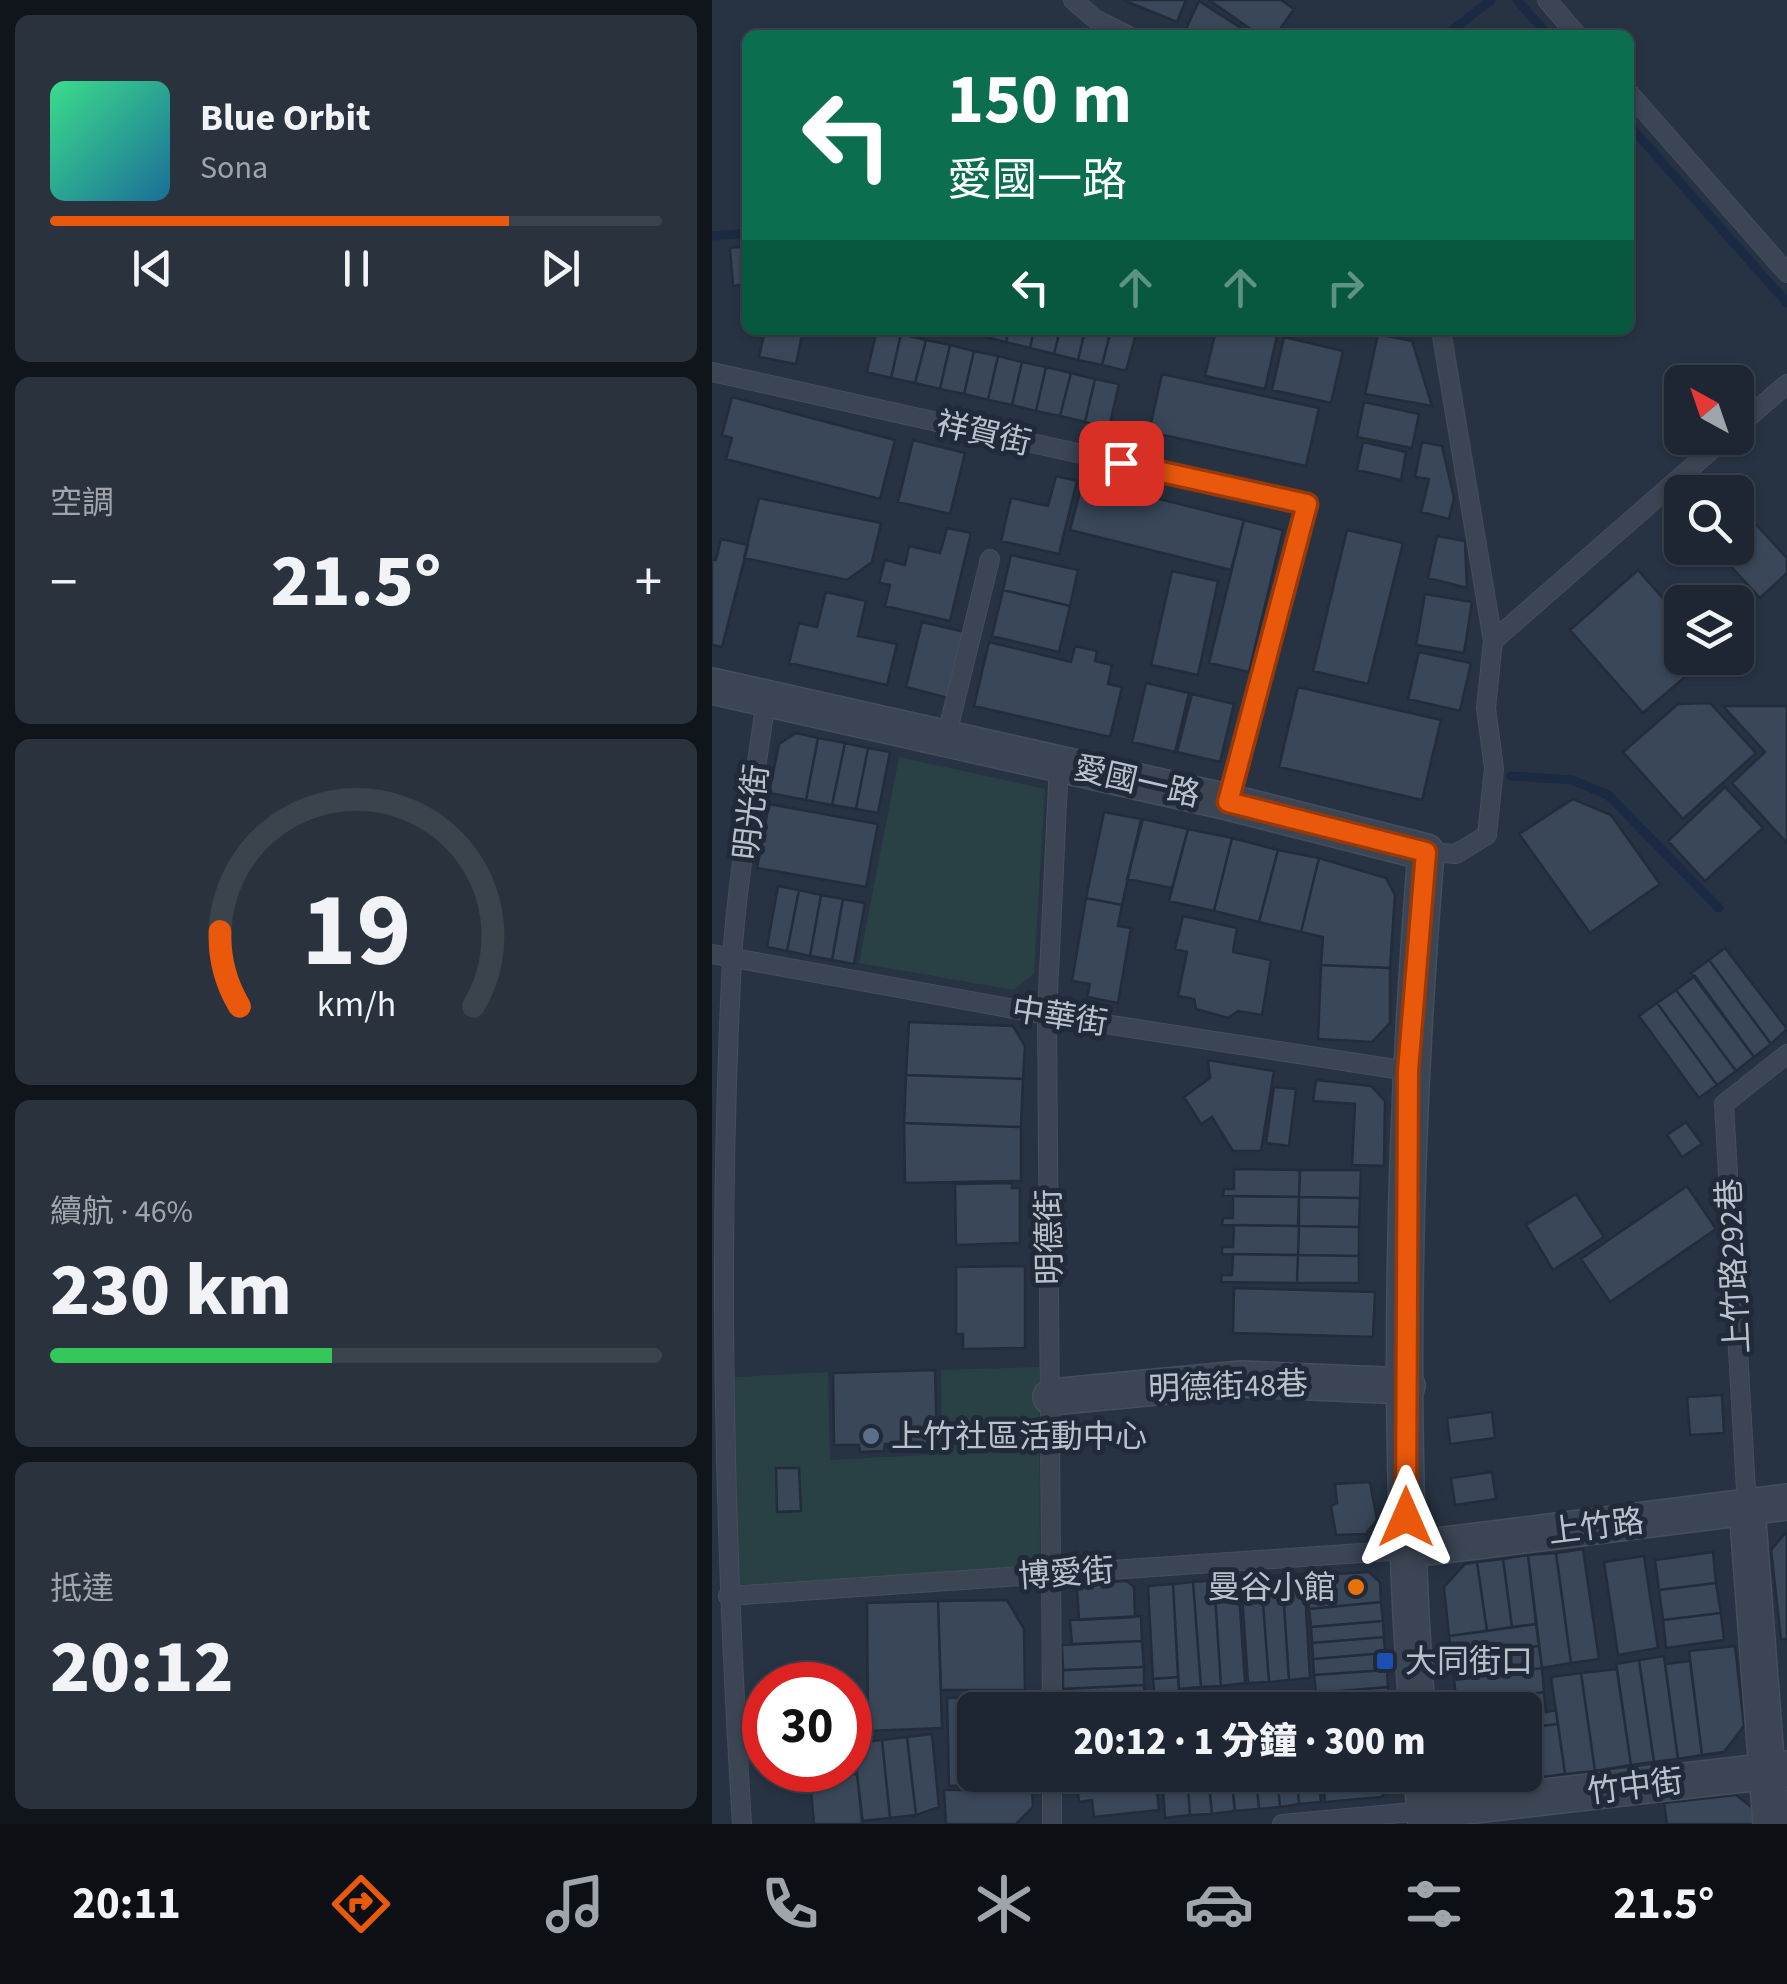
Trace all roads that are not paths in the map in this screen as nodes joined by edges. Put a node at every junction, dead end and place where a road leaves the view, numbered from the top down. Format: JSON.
{"nodes":[{"id":1,"x":1073,"y":0,"type":"edge"},
{"id":2,"x":1555,"y":3,"type":"edge"},
{"id":3,"x":1117,"y":30,"type":"edge"},
{"id":4,"x":1574,"y":30,"type":"edge"},
{"id":5,"x":1634,"y":99,"type":"edge"},
{"id":6,"x":1786,"y":273,"type":"edge"},
{"id":7,"x":1442,"y":335,"type":"edge"},
{"id":8,"x":712,"y":372,"type":"edge"},
{"id":9,"x":1786,"y":384,"type":"edge"},
{"id":10,"x":1754,"y":412,"type":"edge"},
{"id":11,"x":1706,"y":455,"type":"edge"},
{"id":12,"x":990,"y":558,"type":"dead end"},
{"id":13,"x":1493,"y":641,"type":"junction"},
{"id":14,"x":712,"y":686,"type":"edge"},
{"id":15,"x":766,"y":698,"type":"junction"},
{"id":16,"x":946,"y":738,"type":"junction"},
{"id":17,"x":1059,"y":764,"type":"junction"},
{"id":18,"x":1228,"y":802,"type":"junction"},
{"id":19,"x":1426,"y":852,"type":"junction"},
{"id":20,"x":712,"y":954,"type":"edge"},
{"id":21,"x":732,"y":958,"type":"junction"},
{"id":22,"x":1047,"y":1015,"type":"junction"},
{"id":23,"x":1786,"y":1054,"type":"edge"},
{"id":24,"x":1408,"y":1071,"type":"junction"},
{"id":25,"x":718,"y":1318,"type":"edge"},
{"id":26,"x":1406,"y":1386,"type":"junction"},
{"id":27,"x":1051,"y":1398,"type":"junction"},
{"id":28,"x":1786,"y":1502,"type":"edge"},
{"id":29,"x":1748,"y":1508,"type":"junction"},
{"id":30,"x":1405,"y":1550,"type":"junction"},
{"id":31,"x":1050,"y":1574,"type":"junction"},
{"id":32,"x":728,"y":1596,"type":"junction"},
{"id":33,"x":1052,"y":1692,"type":"edge"},
{"id":34,"x":1416,"y":1692,"type":"edge"},
{"id":35,"x":1777,"y":1770,"type":"edge"},
{"id":36,"x":1052,"y":1792,"type":"edge"},
{"id":37,"x":1423,"y":1792,"type":"edge"},
{"id":38,"x":1425,"y":1817,"type":"edge"},
{"id":39,"x":742,"y":1824,"type":"edge"},
{"id":40,"x":1052,"y":1824,"type":"edge"},
{"id":41,"x":1282,"y":1824,"type":"edge"},
{"id":42,"x":1771,"y":1824,"type":"edge"}],
"edges":[{"from":1,"to":3,"type":"lane"},
{"from":2,"to":4,"type":"lane"},
{"from":5,"to":6,"type":"lane"},
{"from":7,"to":13,"type":"lane"},
{"from":8,"to":18,"type":"lane","name":"祥賀街"},
{"from":9,"to":10,"type":"lane"},
{"from":11,"to":13,"type":"lane"},
{"from":12,"to":16,"type":"lane"},
{"from":13,"to":19,"type":"lane"},
{"from":14,"to":15,"type":"street","name":"愛國一路"},
{"from":15,"to":16,"type":"street","name":"愛國一路"},
{"from":15,"to":21,"type":"lane","name":"明光街"},
{"from":16,"to":17,"type":"street","name":"愛國一路"},
{"from":17,"to":18,"type":"street","name":"愛國一路"},
{"from":17,"to":22,"type":"lane","name":"明德街"},
{"from":18,"to":19,"type":"street","name":"愛國一路"},
{"from":19,"to":24,"type":"street"},
{"from":20,"to":21,"type":"lane","name":"中華街"},
{"from":21,"to":22,"type":"lane","name":"中華街"},
{"from":21,"to":25,"type":"lane","name":"明光街"},
{"from":22,"to":24,"type":"lane","name":"中華街"},
{"from":22,"to":27,"type":"lane","name":"明德街"},
{"from":23,"to":29,"type":"lane","name":"上竹路292巷"},
{"from":24,"to":26,"type":"street"},
{"from":25,"to":32,"type":"lane","name":"明光街"},
{"from":26,"to":27,"type":"street","name":"明德街48巷"},
{"from":26,"to":30,"type":"street"},
{"from":27,"to":31,"type":"lane","name":"明德街"},
{"from":28,"to":29,"type":"street","name":"上竹路"},
{"from":29,"to":30,"type":"street","name":"上竹路"},
{"from":29,"to":35,"type":"street"},
{"from":30,"to":31,"type":"lane","name":"博愛街"},
{"from":30,"to":34,"type":"street"},
{"from":31,"to":32,"type":"lane","name":"博愛街"},
{"from":31,"to":33,"type":"lane","name":"明德街"},
{"from":32,"to":39,"type":"lane","name":"明光街"},
{"from":35,"to":38,"type":"street","name":"竹中街"},
{"from":35,"to":42,"type":"street"},
{"from":36,"to":40,"type":"lane"},
{"from":37,"to":38,"type":"street"},
{"from":38,"to":41,"type":"lane"}]}
